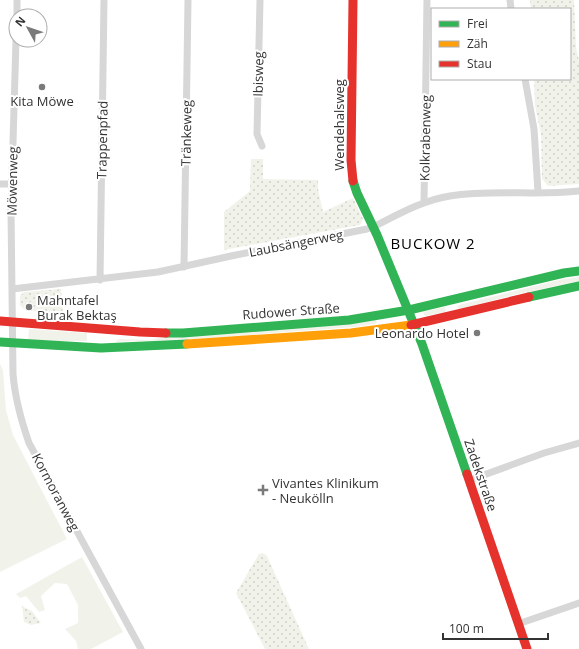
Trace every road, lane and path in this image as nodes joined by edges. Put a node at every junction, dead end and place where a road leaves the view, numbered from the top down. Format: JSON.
{"nodes":[{"id":1,"x":104,"y":0,"type":"edge"},
{"id":2,"x":188,"y":0,"type":"edge"},
{"id":3,"x":260,"y":0,"type":"edge"},
{"id":4,"x":353,"y":0,"type":"edge"},
{"id":5,"x":427,"y":0,"type":"edge"},
{"id":6,"x":16,"y":48,"type":"edge"},
{"id":7,"x":525,"y":80,"type":"edge"},
{"id":8,"x":262,"y":146,"type":"dead end"},
{"id":9,"x":0,"y":184,"type":"edge"},
{"id":10,"x":12,"y":184,"type":"junction"},
{"id":11,"x":577,"y":191,"type":"edge"},
{"id":12,"x":538,"y":192,"type":"junction"},
{"id":13,"x":424,"y":203,"type":"junction"},
{"id":14,"x":373,"y":227,"type":"junction"},
{"id":15,"x":184,"y":267,"type":"junction"},
{"id":16,"x":579,"y":271,"type":"edge"},
{"id":17,"x":100,"y":280,"type":"junction"},
{"id":18,"x":579,"y":286,"type":"edge"},
{"id":19,"x":12,"y":289,"type":"junction"},
{"id":20,"x":409,"y":310,"type":"junction"},
{"id":21,"x":0,"y":321,"type":"edge"},
{"id":22,"x":13,"y":322,"type":"junction"},
{"id":23,"x":415,"y":324,"type":"junction"},
{"id":24,"x":0,"y":342,"type":"edge"},
{"id":25,"x":13,"y":344,"type":"junction"},
{"id":26,"x":579,"y":443,"type":"edge"},
{"id":27,"x":470,"y":480,"type":"junction"},
{"id":28,"x":579,"y":603,"type":"edge"},
{"id":29,"x":518,"y":624,"type":"junction"},
{"id":30,"x":141,"y":649,"type":"edge"},
{"id":31,"x":527,"y":649,"type":"edge"}],
"edges":[{"from":1,"to":17,"type":"street","name":"Trappenpfad"},
{"from":2,"to":15,"type":"street","name":"Tränkeweg"},
{"from":3,"to":8,"type":"street","name":"Ibisweg"},
{"from":4,"to":14,"type":"main road","name":"Wendehalsweg"},
{"from":5,"to":13,"type":"street","name":"Kolkrabenweg"},
{"from":6,"to":10,"type":"street","name":"Möwenweg"},
{"from":7,"to":12,"type":"street"},
{"from":9,"to":10,"type":"street"},
{"from":10,"to":19,"type":"street","name":"Möwenweg"},
{"from":11,"to":12,"type":"street","name":"Laubsängerweg"},
{"from":12,"to":13,"type":"street","name":"Laubsängerweg"},
{"from":13,"to":14,"type":"street","name":"Laubsängerweg"},
{"from":14,"to":15,"type":"street","name":"Laubsängerweg"},
{"from":14,"to":20,"type":"main road","name":"Wendehalsweg"},
{"from":15,"to":17,"type":"street","name":"Laubsängerweg"},
{"from":16,"to":20,"type":"main road","name":"Rudower Straße"},
{"from":17,"to":19,"type":"street","name":"Laubsängerweg"},
{"from":18,"to":23,"type":"main road","name":"Rudower Straße"},
{"from":19,"to":22,"type":"street","name":"Möwenweg"},
{"from":20,"to":22,"type":"main road","name":"Rudower Straße"},
{"from":20,"to":23,"type":"main road","name":"Zadekstraße"},
{"from":21,"to":22,"type":"main road","name":"Rudower Straße"},
{"from":22,"to":25,"type":"street","name":"Kormoranweg"},
{"from":23,"to":25,"type":"main road","name":"Rudower Straße"},
{"from":23,"to":27,"type":"main road","name":"Zadekstraße"},
{"from":24,"to":25,"type":"main road","name":"Rudower Straße"},
{"from":25,"to":30,"type":"street","name":"Kormoranweg"},
{"from":26,"to":27,"type":"street"},
{"from":27,"to":29,"type":"main road","name":"Zadekstraße"},
{"from":28,"to":29,"type":"street"},
{"from":29,"to":31,"type":"main road","name":"Zadekstraße"}]}
